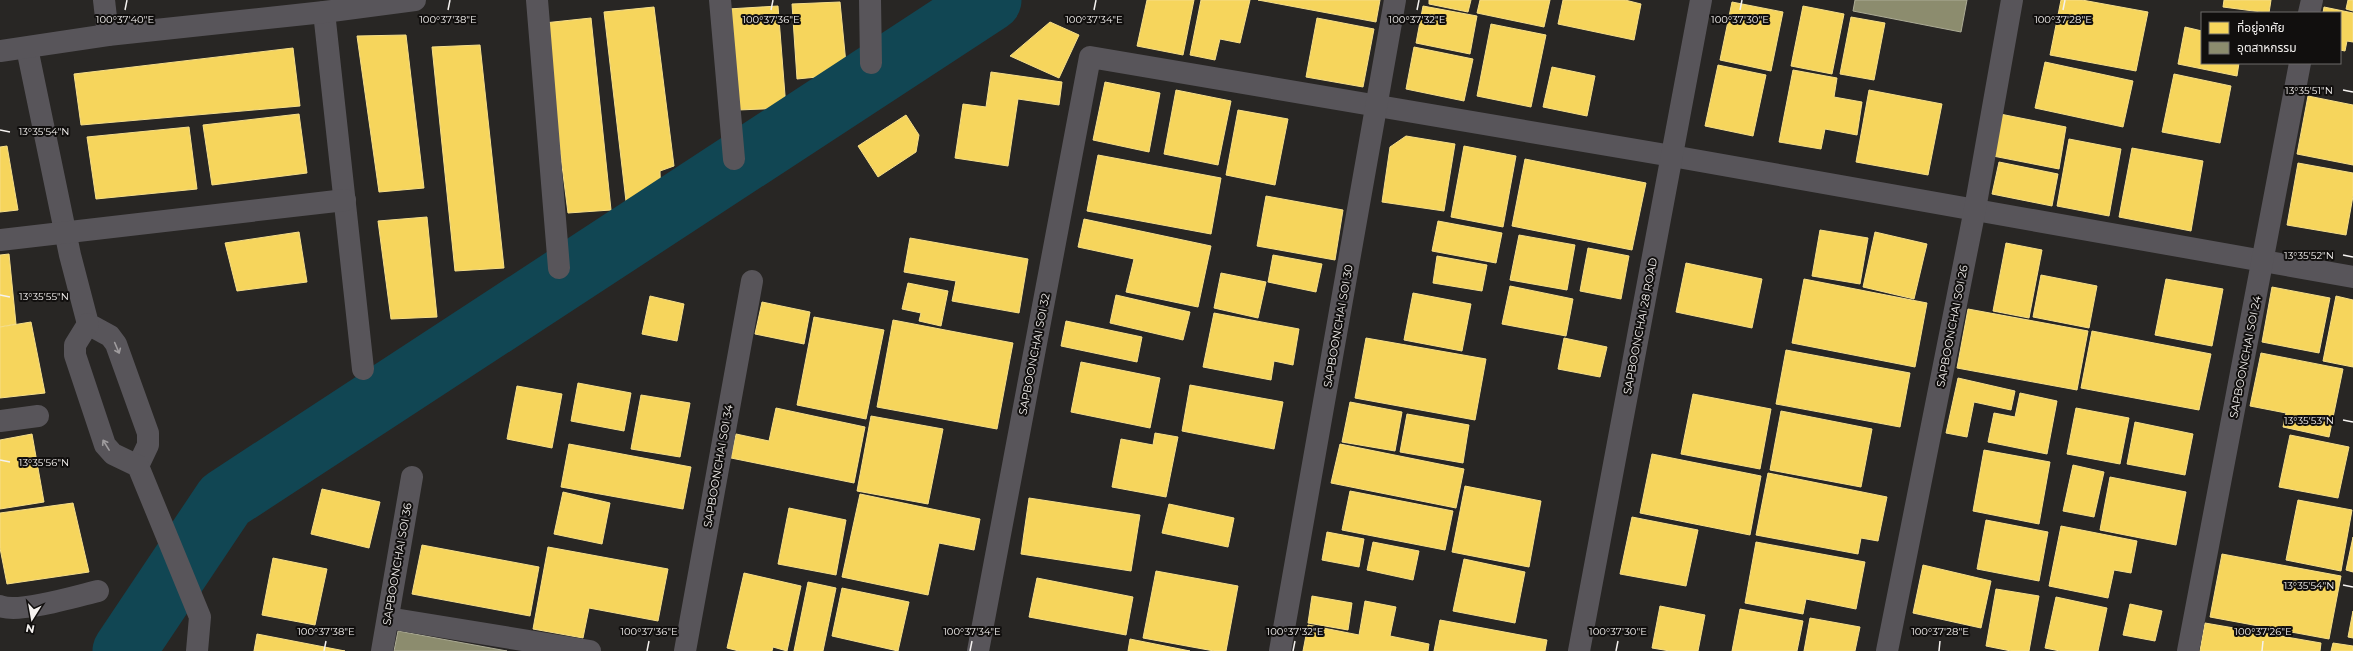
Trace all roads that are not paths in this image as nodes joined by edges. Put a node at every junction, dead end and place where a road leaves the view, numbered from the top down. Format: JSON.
{"nodes":[{"id":1,"x":104,"y":0,"type":"edge"},
{"id":2,"x":415,"y":0,"type":"edge"},
{"id":3,"x":537,"y":0,"type":"edge"},
{"id":4,"x":720,"y":0,"type":"edge"},
{"id":5,"x":870,"y":0,"type":"edge"},
{"id":6,"x":1395,"y":0,"type":"edge"},
{"id":7,"x":1701,"y":0,"type":"edge"},
{"id":8,"x":2012,"y":0,"type":"edge"},
{"id":9,"x":2312,"y":0,"type":"edge"},
{"id":10,"x":286,"y":8,"type":"edge"},
{"id":11,"x":324,"y":12,"type":"junction"},
{"id":12,"x":2310,"y":12,"type":"edge"},
{"id":13,"x":108,"y":35,"type":"junction"},
{"id":14,"x":27,"y":48,"type":"junction"},
{"id":15,"x":0,"y":51,"type":"edge"},
{"id":16,"x":871,"y":63,"type":"dead end"},
{"id":17,"x":2300,"y":64,"type":"edge"},
{"id":18,"x":1378,"y":106,"type":"junction"},
{"id":19,"x":1672,"y":156,"type":"junction"},
{"id":20,"x":734,"y":159,"type":"dead end"},
{"id":21,"x":345,"y":200,"type":"junction"},
{"id":22,"x":1975,"y":209,"type":"junction"},
{"id":23,"x":67,"y":232,"type":"junction"},
{"id":24,"x":0,"y":240,"type":"edge"},
{"id":25,"x":2264,"y":262,"type":"junction"},
{"id":26,"x":559,"y":268,"type":"dead end"},
{"id":27,"x":2353,"y":277,"type":"edge"},
{"id":28,"x":752,"y":281,"type":"dead end"},
{"id":29,"x":88,"y":324,"type":"junction"},
{"id":30,"x":363,"y":369,"type":"dead end"},
{"id":31,"x":38,"y":416,"type":"dead end"},
{"id":32,"x":0,"y":421,"type":"edge"},
{"id":33,"x":138,"y":466,"type":"junction"},
{"id":34,"x":412,"y":477,"type":"dead end"},
{"id":35,"x":98,"y":592,"type":"dead end"},
{"id":36,"x":0,"y":606,"type":"edge"},
{"id":37,"x":388,"y":618,"type":"junction"},
{"id":38,"x":197,"y":651,"type":"edge"},
{"id":39,"x":382,"y":651,"type":"edge"},
{"id":40,"x":590,"y":651,"type":"edge"},
{"id":41,"x":685,"y":651,"type":"edge"},
{"id":42,"x":978,"y":651,"type":"edge"},
{"id":43,"x":1280,"y":651,"type":"edge"},
{"id":44,"x":1579,"y":651,"type":"edge"},
{"id":45,"x":1887,"y":651,"type":"edge"},
{"id":46,"x":2188,"y":651,"type":"edge"}],
"edges":[{"from":1,"to":13,"type":"street"},
{"from":2,"to":11,"type":"street"},
{"from":3,"to":26,"type":"street"},
{"from":4,"to":20,"type":"street"},
{"from":5,"to":16,"type":"street"},
{"from":6,"to":18,"type":"street","name":"SAPBOONCHAI SOI 30"},
{"from":7,"to":19,"type":"street","name":"SAPBOONCHAI 28 ROAD"},
{"from":8,"to":22,"type":"street","name":"SAPBOONCHAI SOI 26"},
{"from":9,"to":12,"type":"street"},
{"from":10,"to":11,"type":"street"},
{"from":10,"to":13,"type":"street"},
{"from":11,"to":21,"type":"street"},
{"from":13,"to":14,"type":"street"},
{"from":14,"to":15,"type":"street"},
{"from":14,"to":23,"type":"street"},
{"from":17,"to":25,"type":"street","name":"SAPBOONCHAI SOI 24"},
{"from":18,"to":19,"type":"street"},
{"from":18,"to":42,"type":"street","name":"SAPBOONCHAI SOI 32"},
{"from":18,"to":43,"type":"street","name":"SAPBOONCHAI SOI 30"},
{"from":19,"to":22,"type":"street"},
{"from":19,"to":44,"type":"street","name":"SAPBOONCHAI 28 ROAD"},
{"from":21,"to":23,"type":"street"},
{"from":21,"to":30,"type":"street"},
{"from":22,"to":25,"type":"street"},
{"from":22,"to":45,"type":"street","name":"SAPBOONCHAI SOI 26"},
{"from":23,"to":24,"type":"street"},
{"from":23,"to":29,"type":"street"},
{"from":25,"to":27,"type":"street"},
{"from":25,"to":46,"type":"street","name":"SAPBOONCHAI SOI 24"},
{"from":28,"to":41,"type":"street","name":"SAPBOONCHAI SOI 34"},
{"from":29,"to":33,"type":"street","one_way":true},
{"from":33,"to":29,"type":"street","one_way":true},
{"from":31,"to":32,"type":"street"},
{"from":33,"to":38,"type":"street"},
{"from":34,"to":37,"type":"street","name":"SAPBOONCHAI SOI 36"},
{"from":35,"to":36,"type":"street"},
{"from":37,"to":39,"type":"street","name":"SAPBOONCHAI SOI 36"},
{"from":37,"to":40,"type":"street"}]}
